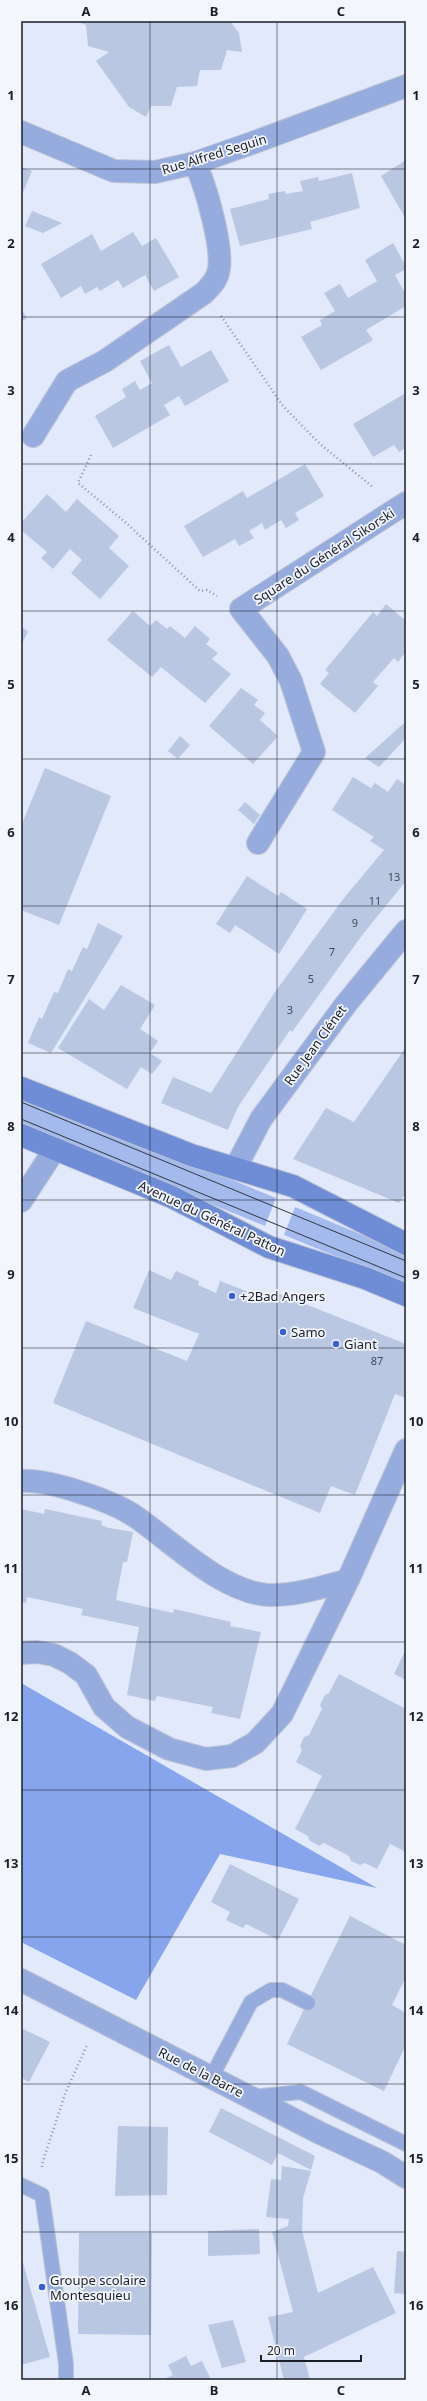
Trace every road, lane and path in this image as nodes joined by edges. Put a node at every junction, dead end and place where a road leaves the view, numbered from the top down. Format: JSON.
{"nodes":[{"id":1,"x":406,"y":86,"type":"edge"},
{"id":2,"x":21,"y":132,"type":"edge"},
{"id":3,"x":195,"y":163,"type":"junction"},
{"id":4,"x":218,"y":312,"type":"dead end"},
{"id":5,"x":33,"y":436,"type":"dead end"},
{"id":6,"x":91,"y":455,"type":"dead end"},
{"id":7,"x":379,"y":492,"type":"dead end"},
{"id":8,"x":406,"y":503,"type":"edge"},
{"id":9,"x":241,"y":609,"type":"junction"},
{"id":10,"x":258,"y":843,"type":"dead end"},
{"id":11,"x":406,"y":931,"type":"edge"},
{"id":12,"x":21,"y":1088,"type":"edge"},
{"id":13,"x":21,"y":1135,"type":"edge"},
{"id":14,"x":55,"y":1149,"type":"junction"},
{"id":15,"x":236,"y":1167,"type":"junction"},
{"id":16,"x":21,"y":1201,"type":"edge"},
{"id":17,"x":404,"y":1240,"type":"edge"},
{"id":18,"x":406,"y":1295,"type":"edge"},
{"id":19,"x":406,"y":1450,"type":"edge"},
{"id":20,"x":21,"y":1481,"type":"edge"},
{"id":21,"x":348,"y":1580,"type":"junction"},
{"id":22,"x":21,"y":1653,"type":"edge"},
{"id":23,"x":21,"y":1980,"type":"edge"},
{"id":24,"x":308,"y":2003,"type":"dead end"},
{"id":25,"x":88,"y":2042,"type":"dead end"},
{"id":26,"x":211,"y":2078,"type":"junction"},
{"id":27,"x":249,"y":2097,"type":"junction"},
{"id":28,"x":406,"y":2144,"type":"edge"},
{"id":29,"x":382,"y":2162,"type":"junction"},
{"id":30,"x":406,"y":2168,"type":"edge"},
{"id":31,"x":406,"y":2177,"type":"edge"},
{"id":32,"x":21,"y":2185,"type":"edge"},
{"id":33,"x":42,"y":2195,"type":"junction"},
{"id":34,"x":66,"y":2380,"type":"edge"}],
"edges":[{"from":1,"to":3,"type":"street","name":"Rue Alfred Seguin"},
{"from":2,"to":3,"type":"street","name":"Rue Alfred Seguin"},
{"from":3,"to":5,"type":"street"},
{"from":4,"to":7,"type":"path"},
{"from":6,"to":9,"type":"path"},
{"from":8,"to":9,"type":"street","name":"Square du Général Sikorski"},
{"from":9,"to":10,"type":"street"},
{"from":11,"to":15,"type":"street","name":"Rue Jean Clénet"},
{"from":12,"to":15,"type":"street"},
{"from":13,"to":14,"type":"street","name":"Avenue du Général Patton"},
{"from":14,"to":16,"type":"street"},
{"from":14,"to":18,"type":"street","name":"Avenue du Général Patton"},
{"from":15,"to":17,"type":"street"},
{"from":19,"to":21,"type":"street"},
{"from":20,"to":21,"type":"street"},
{"from":21,"to":22,"type":"street"},
{"from":23,"to":26,"type":"street","name":"Rue de la Barre"},
{"from":24,"to":26,"type":"lane"},
{"from":25,"to":33,"type":"path"},
{"from":26,"to":27,"type":"street","name":"Rue de la Barre"},
{"from":27,"to":28,"type":"lane"},
{"from":27,"to":29,"type":"street","name":"Rue de la Barre"},
{"from":29,"to":30,"type":"street","name":"Rue de la Barre"},
{"from":29,"to":31,"type":"street","name":"Rue de la Barre"},
{"from":32,"to":33,"type":"lane"},
{"from":33,"to":34,"type":"lane"}]}
